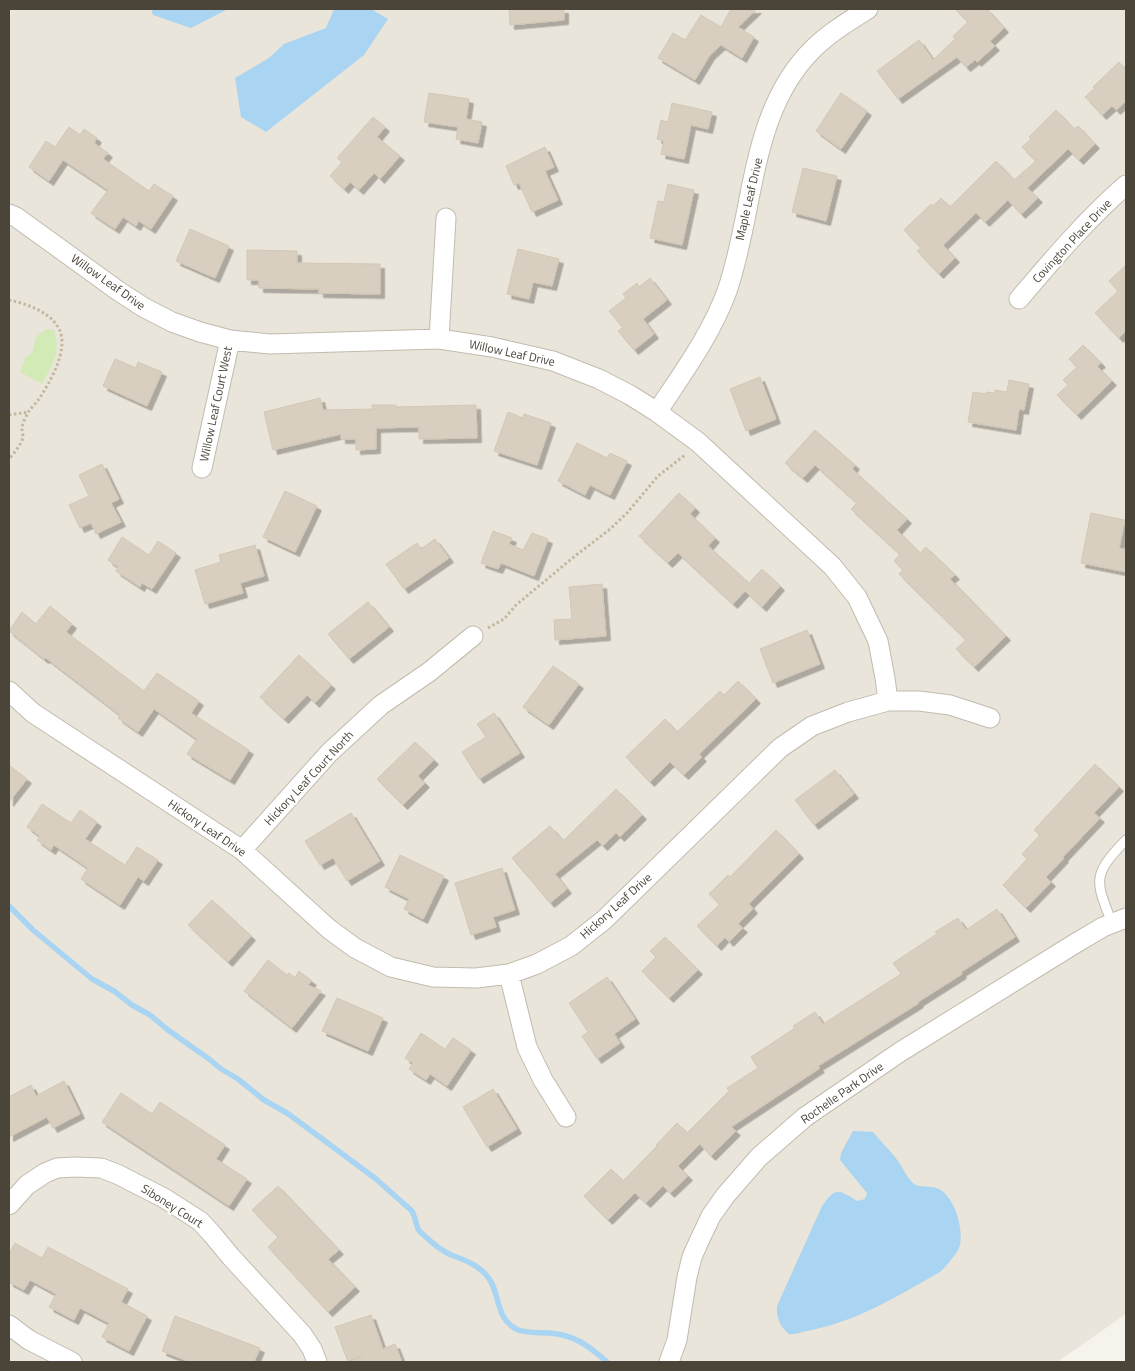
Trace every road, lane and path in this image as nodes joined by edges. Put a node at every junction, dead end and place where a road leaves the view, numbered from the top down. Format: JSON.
{"nodes":[{"id":1,"x":868,"y":9,"type":"edge"},
{"id":2,"x":1126,"y":185,"type":"edge"},
{"id":3,"x":9,"y":214,"type":"edge"},
{"id":4,"x":446,"y":218,"type":"dead end"},
{"id":5,"x":1019,"y":299,"type":"dead end"},
{"id":6,"x":9,"y":300,"type":"edge"},
{"id":7,"x":439,"y":339,"type":"junction"},
{"id":8,"x":230,"y":340,"type":"junction"},
{"id":9,"x":28,"y":412,"type":"junction"},
{"id":10,"x":657,"y":412,"type":"junction"},
{"id":11,"x":9,"y":415,"type":"edge"},
{"id":12,"x":698,"y":442,"type":"junction"},
{"id":13,"x":9,"y":459,"type":"edge"},
{"id":14,"x":202,"y":468,"type":"dead end"},
{"id":15,"x":473,"y":636,"type":"joint"},
{"id":16,"x":9,"y":692,"type":"edge"},
{"id":17,"x":888,"y":701,"type":"junction"},
{"id":18,"x":990,"y":718,"type":"dead end"},
{"id":19,"x":1126,"y":840,"type":"edge"},
{"id":20,"x":242,"y":850,"type":"junction"},
{"id":21,"x":1119,"y":920,"type":"edge"},
{"id":22,"x":509,"y":974,"type":"junction"},
{"id":23,"x":566,"y":1117,"type":"dead end"},
{"id":24,"x":9,"y":1205,"type":"edge"},
{"id":25,"x":9,"y":1325,"type":"edge"},
{"id":26,"x":72,"y":1362,"type":"edge"},
{"id":27,"x":317,"y":1362,"type":"edge"},
{"id":28,"x":669,"y":1362,"type":"edge"}],
"edges":[{"from":1,"to":10,"type":"street","name":"Maple Leaf Drive"},
{"from":2,"to":5,"type":"street","name":"Covington Place Drive"},
{"from":3,"to":8,"type":"street","name":"Willow Leaf Drive"},
{"from":4,"to":7,"type":"street"},
{"from":6,"to":9,"type":"path"},
{"from":7,"to":8,"type":"street","name":"Willow Leaf Drive"},
{"from":7,"to":10,"type":"street","name":"Willow Leaf Drive"},
{"from":8,"to":14,"type":"street","name":"Willow Leaf Court West"},
{"from":9,"to":11,"type":"path"},
{"from":9,"to":13,"type":"path"},
{"from":10,"to":12,"type":"street","name":"Willow Leaf Drive"},
{"from":12,"to":15,"type":"path"},
{"from":12,"to":17,"type":"street","name":"Willow Leaf Drive"},
{"from":15,"to":20,"type":"street","name":"Hickory Leaf Court North"},
{"from":16,"to":20,"type":"street","name":"Hickory Leaf Drive"},
{"from":17,"to":18,"type":"street","name":"Hickory Leaf Drive"},
{"from":17,"to":22,"type":"street","name":"Hickory Leaf Drive"},
{"from":19,"to":21,"type":"lane"},
{"from":20,"to":22,"type":"street","name":"Hickory Leaf Drive"},
{"from":21,"to":28,"type":"street","name":"Rochelle Park Drive"},
{"from":22,"to":23,"type":"street"},
{"from":24,"to":27,"type":"street","name":"Siboney Court"},
{"from":25,"to":26,"type":"street"}]}
